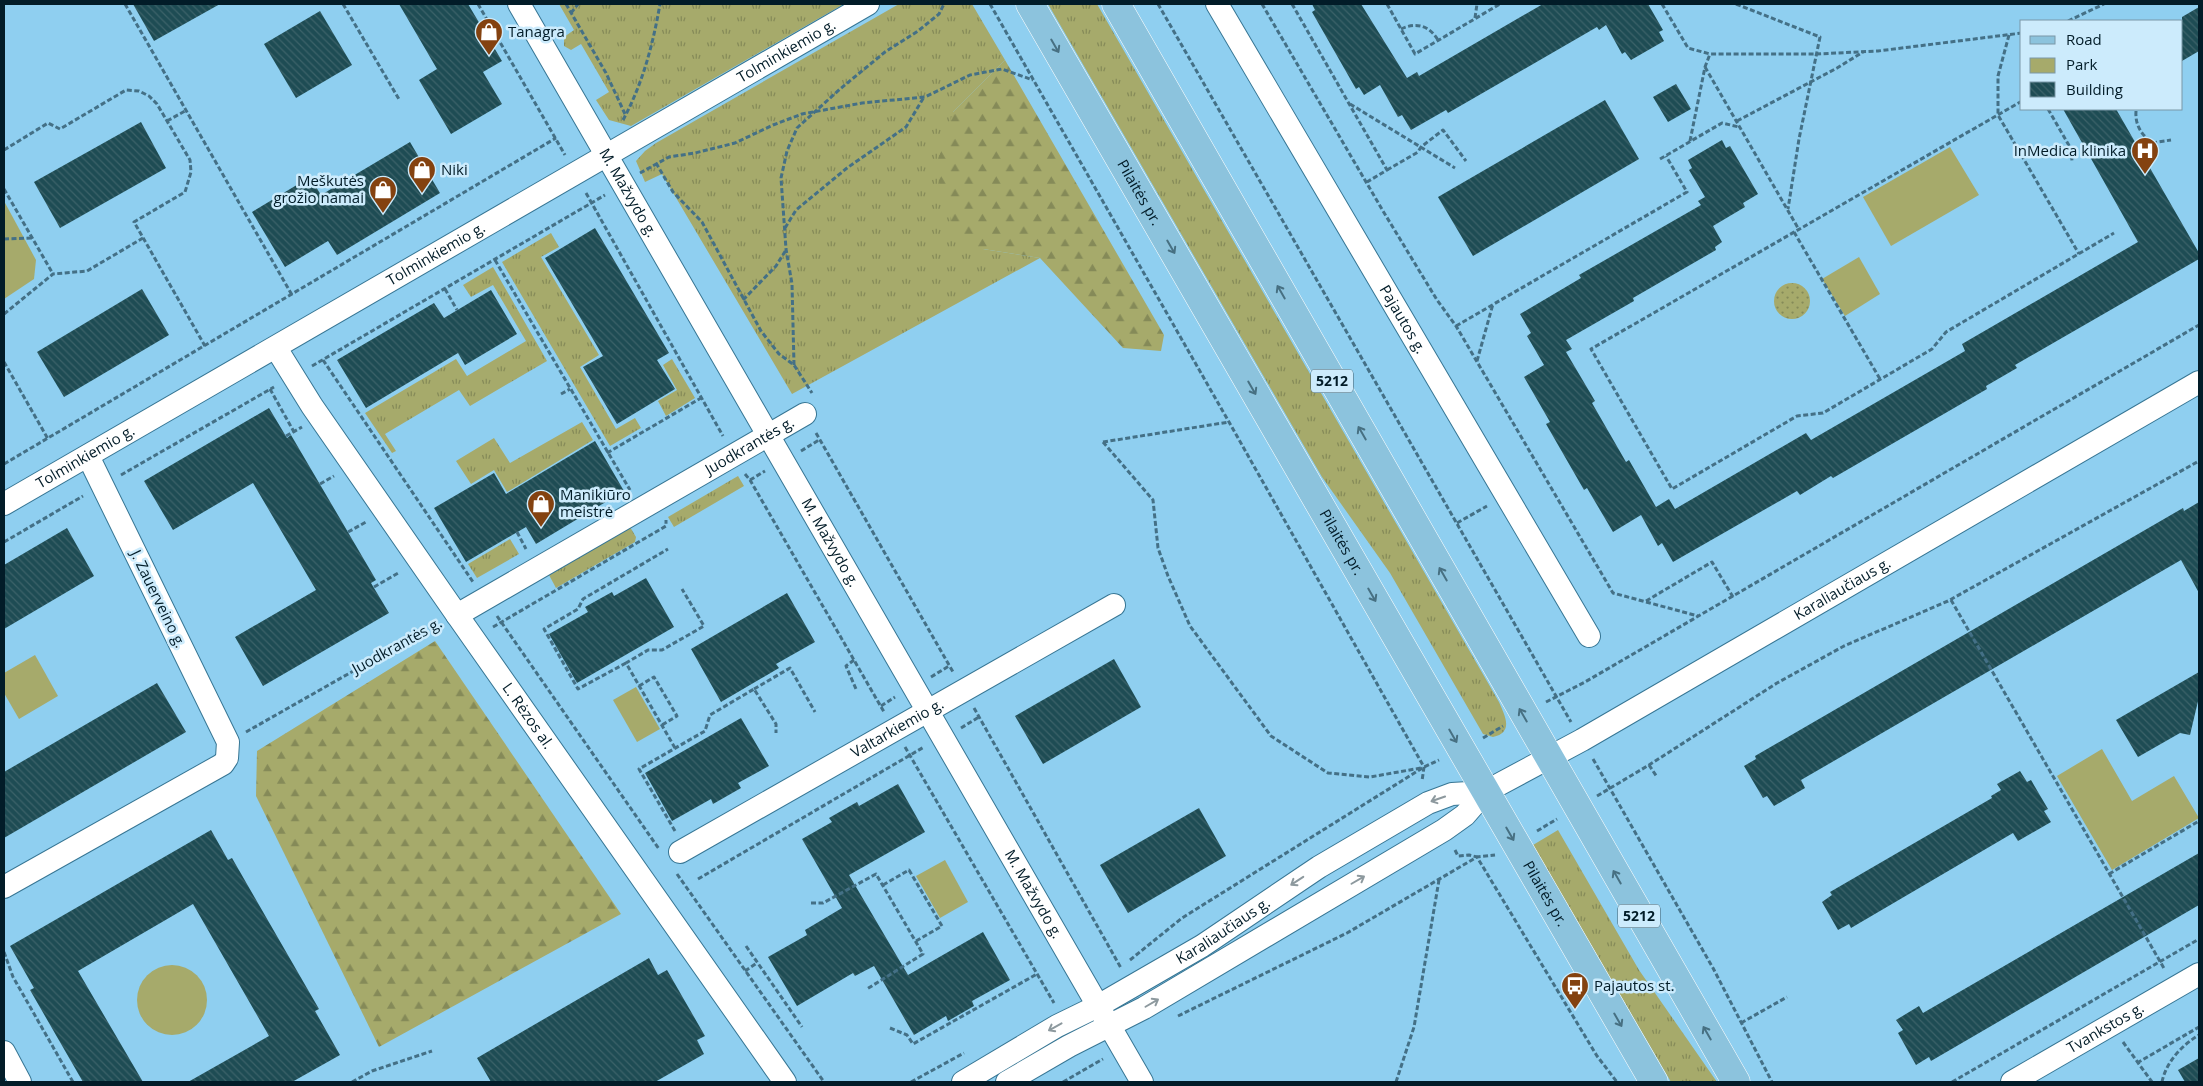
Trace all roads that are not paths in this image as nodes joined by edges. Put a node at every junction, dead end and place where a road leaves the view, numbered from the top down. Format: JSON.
{"nodes":[{"id":1,"x":519,"y":4,"type":"edge"},
{"id":2,"x":868,"y":4,"type":"edge"},
{"id":3,"x":1030,"y":4,"type":"edge"},
{"id":4,"x":1116,"y":4,"type":"edge"},
{"id":5,"x":1217,"y":4,"type":"edge"},
{"id":6,"x":607,"y":154,"type":"junction"},
{"id":7,"x":276,"y":348,"type":"junction"},
{"id":8,"x":2199,"y":382,"type":"edge"},
{"id":9,"x":805,"y":414,"type":"road end"},
{"id":10,"x":769,"y":435,"type":"junction"},
{"id":11,"x":88,"y":456,"type":"junction"},
{"id":12,"x":4,"y":504,"type":"edge"},
{"id":13,"x":1114,"y":605,"type":"dead end"},
{"id":14,"x":457,"y":615,"type":"junction"},
{"id":15,"x":1589,"y":636,"type":"dead end"},
{"id":16,"x":928,"y":710,"type":"junction"},
{"id":17,"x":1548,"y":758,"type":"junction"},
{"id":18,"x":1485,"y":792,"type":"junction"},
{"id":19,"x":675,"y":855,"type":"road end"},
{"id":20,"x":4,"y":887,"type":"edge"},
{"id":21,"x":2199,"y":974,"type":"edge"},
{"id":22,"x":1098,"y":1006,"type":"junction"},
{"id":23,"x":1110,"y":1026,"type":"junction"},
{"id":24,"x":4,"y":1052,"type":"edge"},
{"id":25,"x":20,"y":1082,"type":"edge"},
{"id":26,"x":785,"y":1082,"type":"edge"},
{"id":27,"x":963,"y":1082,"type":"edge"},
{"id":28,"x":1007,"y":1082,"type":"edge"},
{"id":29,"x":1142,"y":1082,"type":"edge"},
{"id":30,"x":1654,"y":1082,"type":"edge"},
{"id":31,"x":1736,"y":1082,"type":"edge"},
{"id":32,"x":2012,"y":1082,"type":"edge"}],
"edges":[{"from":1,"to":6,"type":"street","name":"M. Mažvydo g."},
{"from":2,"to":6,"type":"street","name":"Tolminkiemio g."},
{"from":3,"to":18,"type":"main road","name":"Pilaitės pr.","one_way":true},
{"from":17,"to":4,"type":"main road","number":"5212","one_way":true},
{"from":5,"to":15,"type":"street","name":"Pajautos g."},
{"from":6,"to":7,"type":"street","name":"Tolminkiemio g."},
{"from":6,"to":10,"type":"street","name":"M. Mažvydo g."},
{"from":7,"to":11,"type":"street","name":"Tolminkiemio g."},
{"from":7,"to":14,"type":"street","name":"L. Rėzos al."},
{"from":8,"to":17,"type":"street","name":"Karaliaučiaus g."},
{"from":9,"to":10,"type":"street","name":"Juodkrantės g."},
{"from":10,"to":14,"type":"street","name":"Juodkrantės g."},
{"from":10,"to":16,"type":"street","name":"M. Mažvydo g."},
{"from":11,"to":12,"type":"street","name":"Tolminkiemio g."},
{"from":11,"to":20,"type":"street","name":"J. Zauerveino g."},
{"from":13,"to":16,"type":"street","name":"Valtarkiemio g."},
{"from":14,"to":26,"type":"street","name":"L. Rėzos al."},
{"from":16,"to":19,"type":"street","name":"Valtarkiemio g."},
{"from":16,"to":22,"type":"street","name":"M. Mažvydo g."},
{"from":17,"to":18,"type":"street","name":"Karaliaučiaus g."},
{"from":31,"to":17,"type":"main road","number":"5212","one_way":true},
{"from":18,"to":22,"type":"street","name":"Karaliaučiaus g.","one_way":true},
{"from":23,"to":18,"type":"street","name":"Karaliaučiaus g.","one_way":true},
{"from":18,"to":30,"type":"main road","name":"Pilaitės pr.","one_way":true},
{"from":21,"to":32,"type":"street","name":"Tvankstos g."},
{"from":22,"to":23,"type":"street","name":"M. Mažvydo g."},
{"from":22,"to":27,"type":"street","name":"Karaliaučiaus g.","one_way":true},
{"from":23,"to":28,"type":"street","name":"Karaliaučiaus g."},
{"from":23,"to":29,"type":"street","name":"M. Mažvydo g."},
{"from":24,"to":25,"type":"street"}]}
